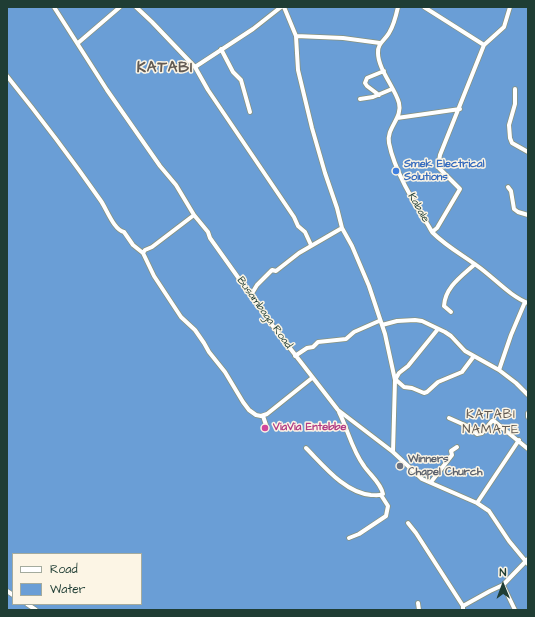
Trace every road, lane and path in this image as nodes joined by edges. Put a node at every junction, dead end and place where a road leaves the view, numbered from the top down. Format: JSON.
{"nodes":[{"id":1,"x":54,"y":7,"type":"edge"},
{"id":2,"x":120,"y":7,"type":"edge"},
{"id":3,"x":136,"y":7,"type":"edge"},
{"id":4,"x":281,"y":7,"type":"edge"},
{"id":5,"x":284,"y":7,"type":"edge"},
{"id":6,"x":398,"y":7,"type":"edge"},
{"id":7,"x":424,"y":7,"type":"edge"},
{"id":8,"x":510,"y":7,"type":"edge"},
{"id":9,"x":296,"y":36,"type":"junction"},
{"id":10,"x":78,"y":43,"type":"junction"},
{"id":11,"x":380,"y":43,"type":"junction"},
{"id":12,"x":484,"y":45,"type":"junction"},
{"id":13,"x":221,"y":49,"type":"junction"},
{"id":14,"x":195,"y":67,"type":"junction"},
{"id":15,"x":384,"y":71,"type":"junction"},
{"id":16,"x":7,"y":76,"type":"edge"},
{"id":17,"x":392,"y":89,"type":"junction"},
{"id":18,"x":515,"y":89,"type":"dead end"},
{"id":19,"x":379,"y":95,"type":"junction"},
{"id":20,"x":360,"y":99,"type":"dead end"},
{"id":21,"x":460,"y":109,"type":"junction"},
{"id":22,"x":250,"y":112,"type":"dead end"},
{"id":23,"x":397,"y":118,"type":"junction"},
{"id":24,"x":528,"y":152,"type":"edge"},
{"id":25,"x":508,"y":187,"type":"dead end"},
{"id":26,"x":194,"y":215,"type":"junction"},
{"id":27,"x":528,"y":215,"type":"edge"},
{"id":28,"x":342,"y":228,"type":"junction"},
{"id":29,"x":432,"y":232,"type":"junction"},
{"id":30,"x":311,"y":245,"type":"junction"},
{"id":31,"x":143,"y":253,"type":"junction"},
{"id":32,"x":475,"y":264,"type":"junction"},
{"id":33,"x":250,"y":295,"type":"junction"},
{"id":34,"x":527,"y":303,"type":"edge"},
{"id":35,"x":451,"y":312,"type":"dead end"},
{"id":36,"x":381,"y":323,"type":"junction"},
{"id":37,"x":438,"y":329,"type":"junction"},
{"id":38,"x":295,"y":356,"type":"junction"},
{"id":39,"x":474,"y":356,"type":"junction"},
{"id":40,"x":499,"y":370,"type":"junction"},
{"id":41,"x":312,"y":378,"type":"junction"},
{"id":42,"x":395,"y":380,"type":"junction"},
{"id":43,"x":528,"y":395,"type":"edge"},
{"id":44,"x":338,"y":410,"type":"junction"},
{"id":45,"x":528,"y":413,"type":"edge"},
{"id":46,"x":263,"y":416,"type":"junction"},
{"id":47,"x":528,"y":417,"type":"edge"},
{"id":48,"x":449,"y":418,"type":"dead end"},
{"id":49,"x":266,"y":426,"type":"dead end"},
{"id":50,"x":519,"y":440,"type":"junction"},
{"id":51,"x":457,"y":447,"type":"dead end"},
{"id":52,"x":306,"y":448,"type":"dead end"},
{"id":53,"x":528,"y":449,"type":"edge"},
{"id":54,"x":393,"y":452,"type":"junction"},
{"id":55,"x":431,"y":482,"type":"junction"},
{"id":56,"x":381,"y":495,"type":"junction"},
{"id":57,"x":477,"y":503,"type":"junction"},
{"id":58,"x":408,"y":523,"type":"dead end"},
{"id":59,"x":349,"y":538,"type":"dead end"},
{"id":60,"x":527,"y":562,"type":"edge"},
{"id":61,"x":503,"y":585,"type":"junction"},
{"id":62,"x":418,"y":603,"type":"dead end"},
{"id":63,"x":463,"y":608,"type":"edge"},
{"id":64,"x":418,"y":610,"type":"edge"},
{"id":65,"x":515,"y":610,"type":"edge"}],
"edges":[{"from":1,"to":10,"type":"street","name":"Busambaga Road"},
{"from":2,"to":10,"type":"street"},
{"from":3,"to":14,"type":"street"},
{"from":4,"to":13,"type":"street"},
{"from":5,"to":9,"type":"street"},
{"from":6,"to":11,"type":"street"},
{"from":7,"to":12,"type":"street"},
{"from":8,"to":12,"type":"street"},
{"from":9,"to":11,"type":"street"},
{"from":9,"to":28,"type":"street"},
{"from":10,"to":26,"type":"street","name":"Busambaga Road"},
{"from":11,"to":15,"type":"street","name":"Kabale"},
{"from":12,"to":21,"type":"street"},
{"from":13,"to":14,"type":"street"},
{"from":13,"to":22,"type":"street"},
{"from":14,"to":30,"type":"street"},
{"from":15,"to":17,"type":"street","name":"Kabale"},
{"from":15,"to":19,"type":"street"},
{"from":16,"to":31,"type":"street"},
{"from":17,"to":19,"type":"street"},
{"from":17,"to":23,"type":"street","name":"Kabale"},
{"from":18,"to":24,"type":"street"},
{"from":19,"to":20,"type":"street"},
{"from":21,"to":23,"type":"street"},
{"from":21,"to":29,"type":"street"},
{"from":23,"to":29,"type":"street","name":"Kabale"},
{"from":25,"to":27,"type":"street"},
{"from":26,"to":31,"type":"street"},
{"from":26,"to":33,"type":"street","name":"Busambaga Road"},
{"from":28,"to":30,"type":"street"},
{"from":28,"to":36,"type":"street"},
{"from":29,"to":32,"type":"street","name":"Kabale"},
{"from":30,"to":33,"type":"street"},
{"from":31,"to":46,"type":"street"},
{"from":32,"to":34,"type":"street","name":"Kabale"},
{"from":32,"to":35,"type":"street"},
{"from":33,"to":38,"type":"street","name":"Busambaga Road"},
{"from":34,"to":40,"type":"street"},
{"from":36,"to":37,"type":"street"},
{"from":36,"to":38,"type":"street"},
{"from":36,"to":42,"type":"street"},
{"from":37,"to":39,"type":"street"},
{"from":37,"to":42,"type":"street"},
{"from":38,"to":41,"type":"street","name":"Busambaga Road"},
{"from":39,"to":40,"type":"street"},
{"from":39,"to":42,"type":"street"},
{"from":40,"to":43,"type":"street"},
{"from":41,"to":44,"type":"street","name":"Busambaga Road"},
{"from":41,"to":46,"type":"street"},
{"from":42,"to":54,"type":"street"},
{"from":44,"to":54,"type":"street","name":"Busambaga Road"},
{"from":44,"to":56,"type":"street"},
{"from":45,"to":47,"type":"street"},
{"from":46,"to":49,"type":"street"},
{"from":48,"to":50,"type":"street"},
{"from":50,"to":53,"type":"street"},
{"from":50,"to":57,"type":"street"},
{"from":51,"to":55,"type":"street"},
{"from":52,"to":56,"type":"street"},
{"from":54,"to":55,"type":"street","name":"Busambaga Road"},
{"from":55,"to":57,"type":"street","name":"Busambaga Road"},
{"from":56,"to":59,"type":"street"},
{"from":57,"to":60,"type":"street","name":"Busambaga Road"},
{"from":58,"to":63,"type":"street"},
{"from":60,"to":61,"type":"street"},
{"from":61,"to":63,"type":"street"},
{"from":61,"to":65,"type":"street"},
{"from":62,"to":64,"type":"street"}]}
